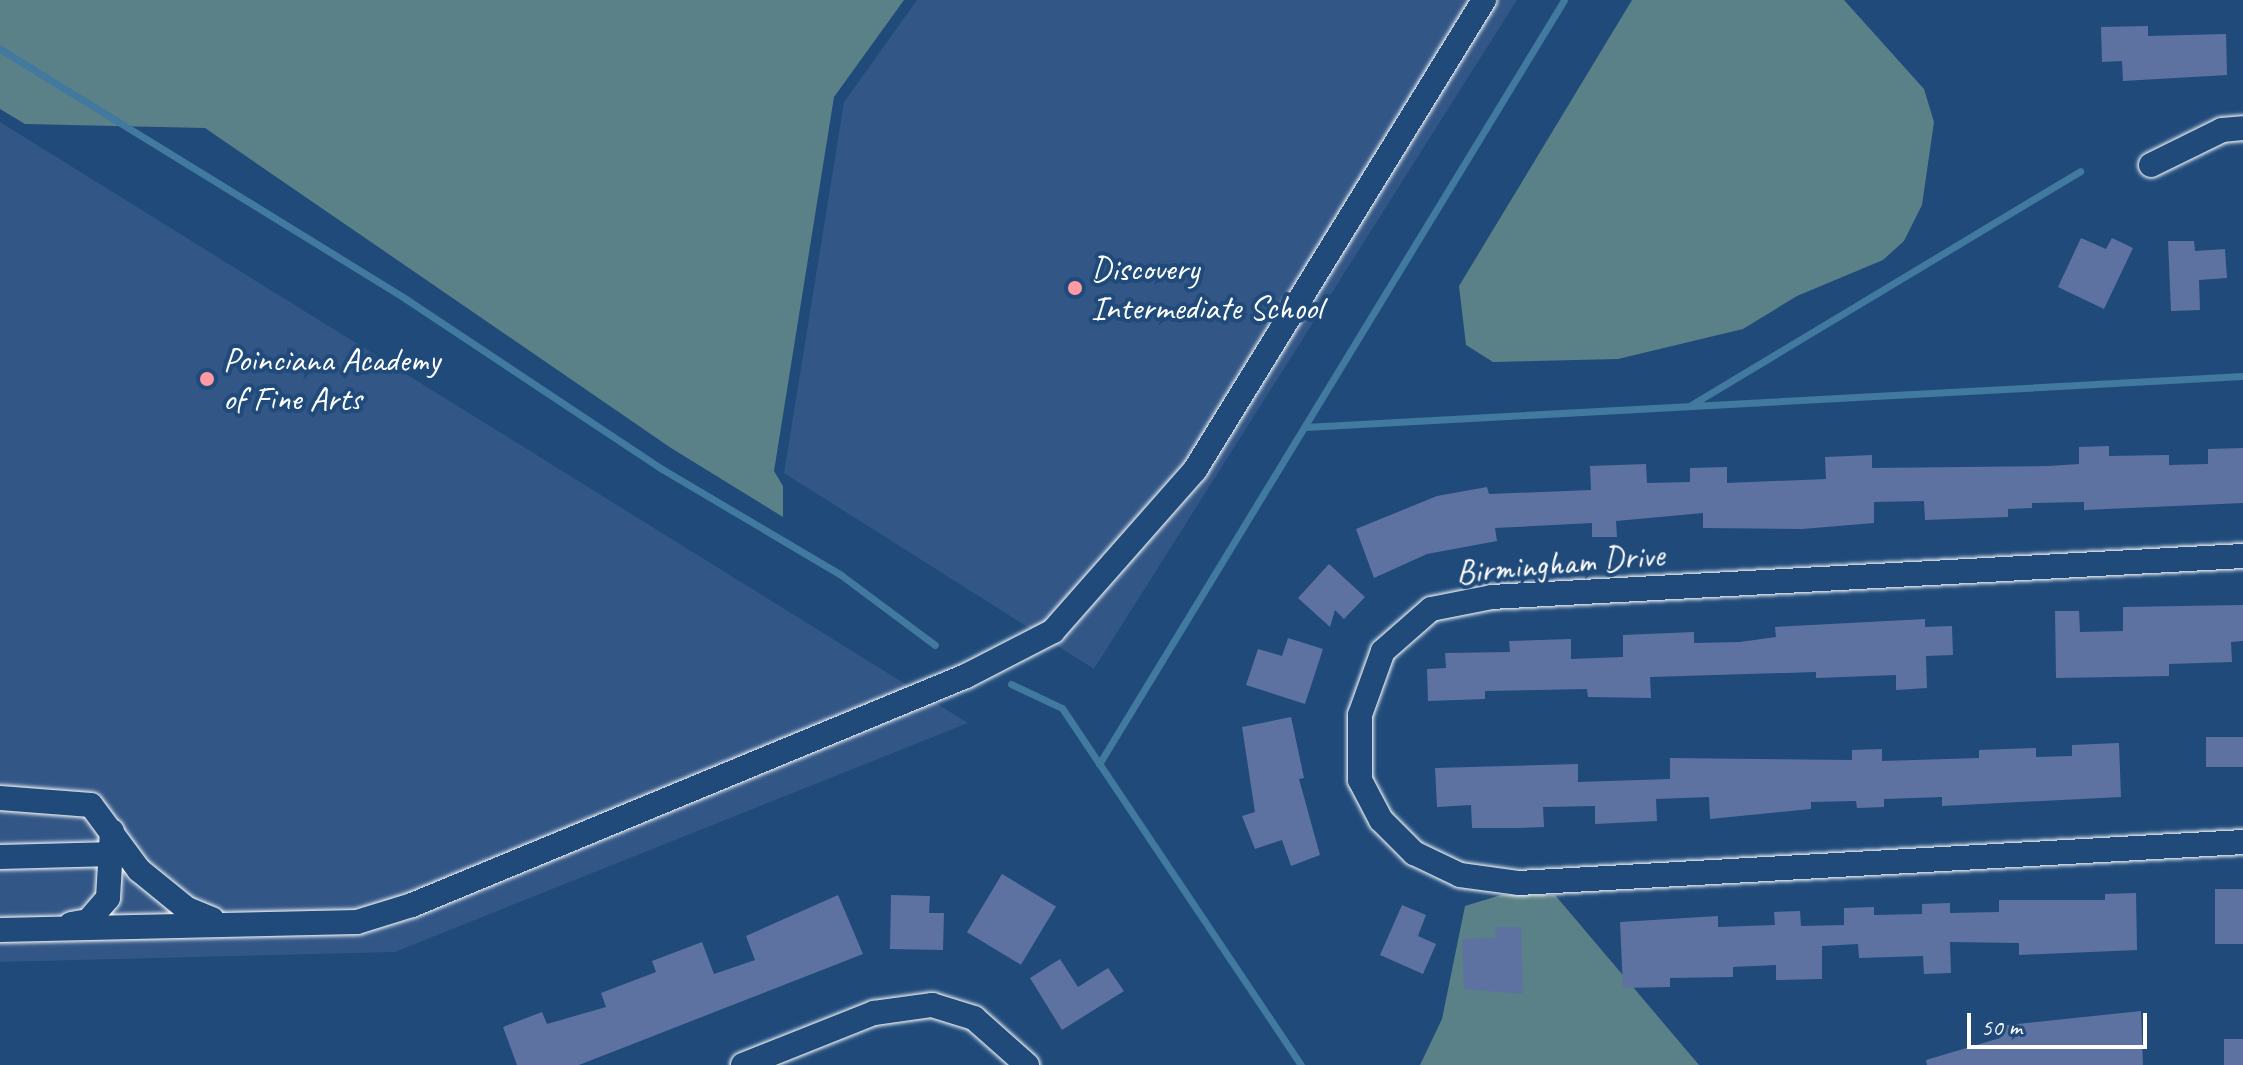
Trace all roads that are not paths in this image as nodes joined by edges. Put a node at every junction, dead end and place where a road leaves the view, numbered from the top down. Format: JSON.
{"nodes":[{"id":1,"x":1484,"y":0,"type":"edge"},
{"id":2,"x":2243,"y":128,"type":"edge"},
{"id":3,"x":2151,"y":165,"type":"dead end"},
{"id":4,"x":2243,"y":556,"type":"edge"},
{"id":5,"x":0,"y":798,"type":"edge"},
{"id":6,"x":112,"y":828,"type":"junction"},
{"id":7,"x":2243,"y":842,"type":"edge"},
{"id":8,"x":114,"y":854,"type":"junction"},
{"id":9,"x":0,"y":857,"type":"edge"},
{"id":10,"x":218,"y":921,"type":"junction"},
{"id":11,"x":0,"y":930,"type":"edge"},
{"id":12,"x":50,"y":930,"type":"junction"},
{"id":13,"x":743,"y":1065,"type":"edge"},
{"id":14,"x":1027,"y":1065,"type":"edge"}],
"edges":[{"from":1,"to":10,"type":"street"},
{"from":2,"to":3,"type":"street"},
{"from":4,"to":7,"type":"street","name":"Birmingham Drive"},
{"from":5,"to":6,"type":"street"},
{"from":6,"to":8,"type":"street"},
{"from":6,"to":10,"type":"street"},
{"from":8,"to":9,"type":"street"},
{"from":8,"to":12,"type":"street"},
{"from":10,"to":12,"type":"street"},
{"from":11,"to":12,"type":"street"},
{"from":13,"to":14,"type":"street"}]}
